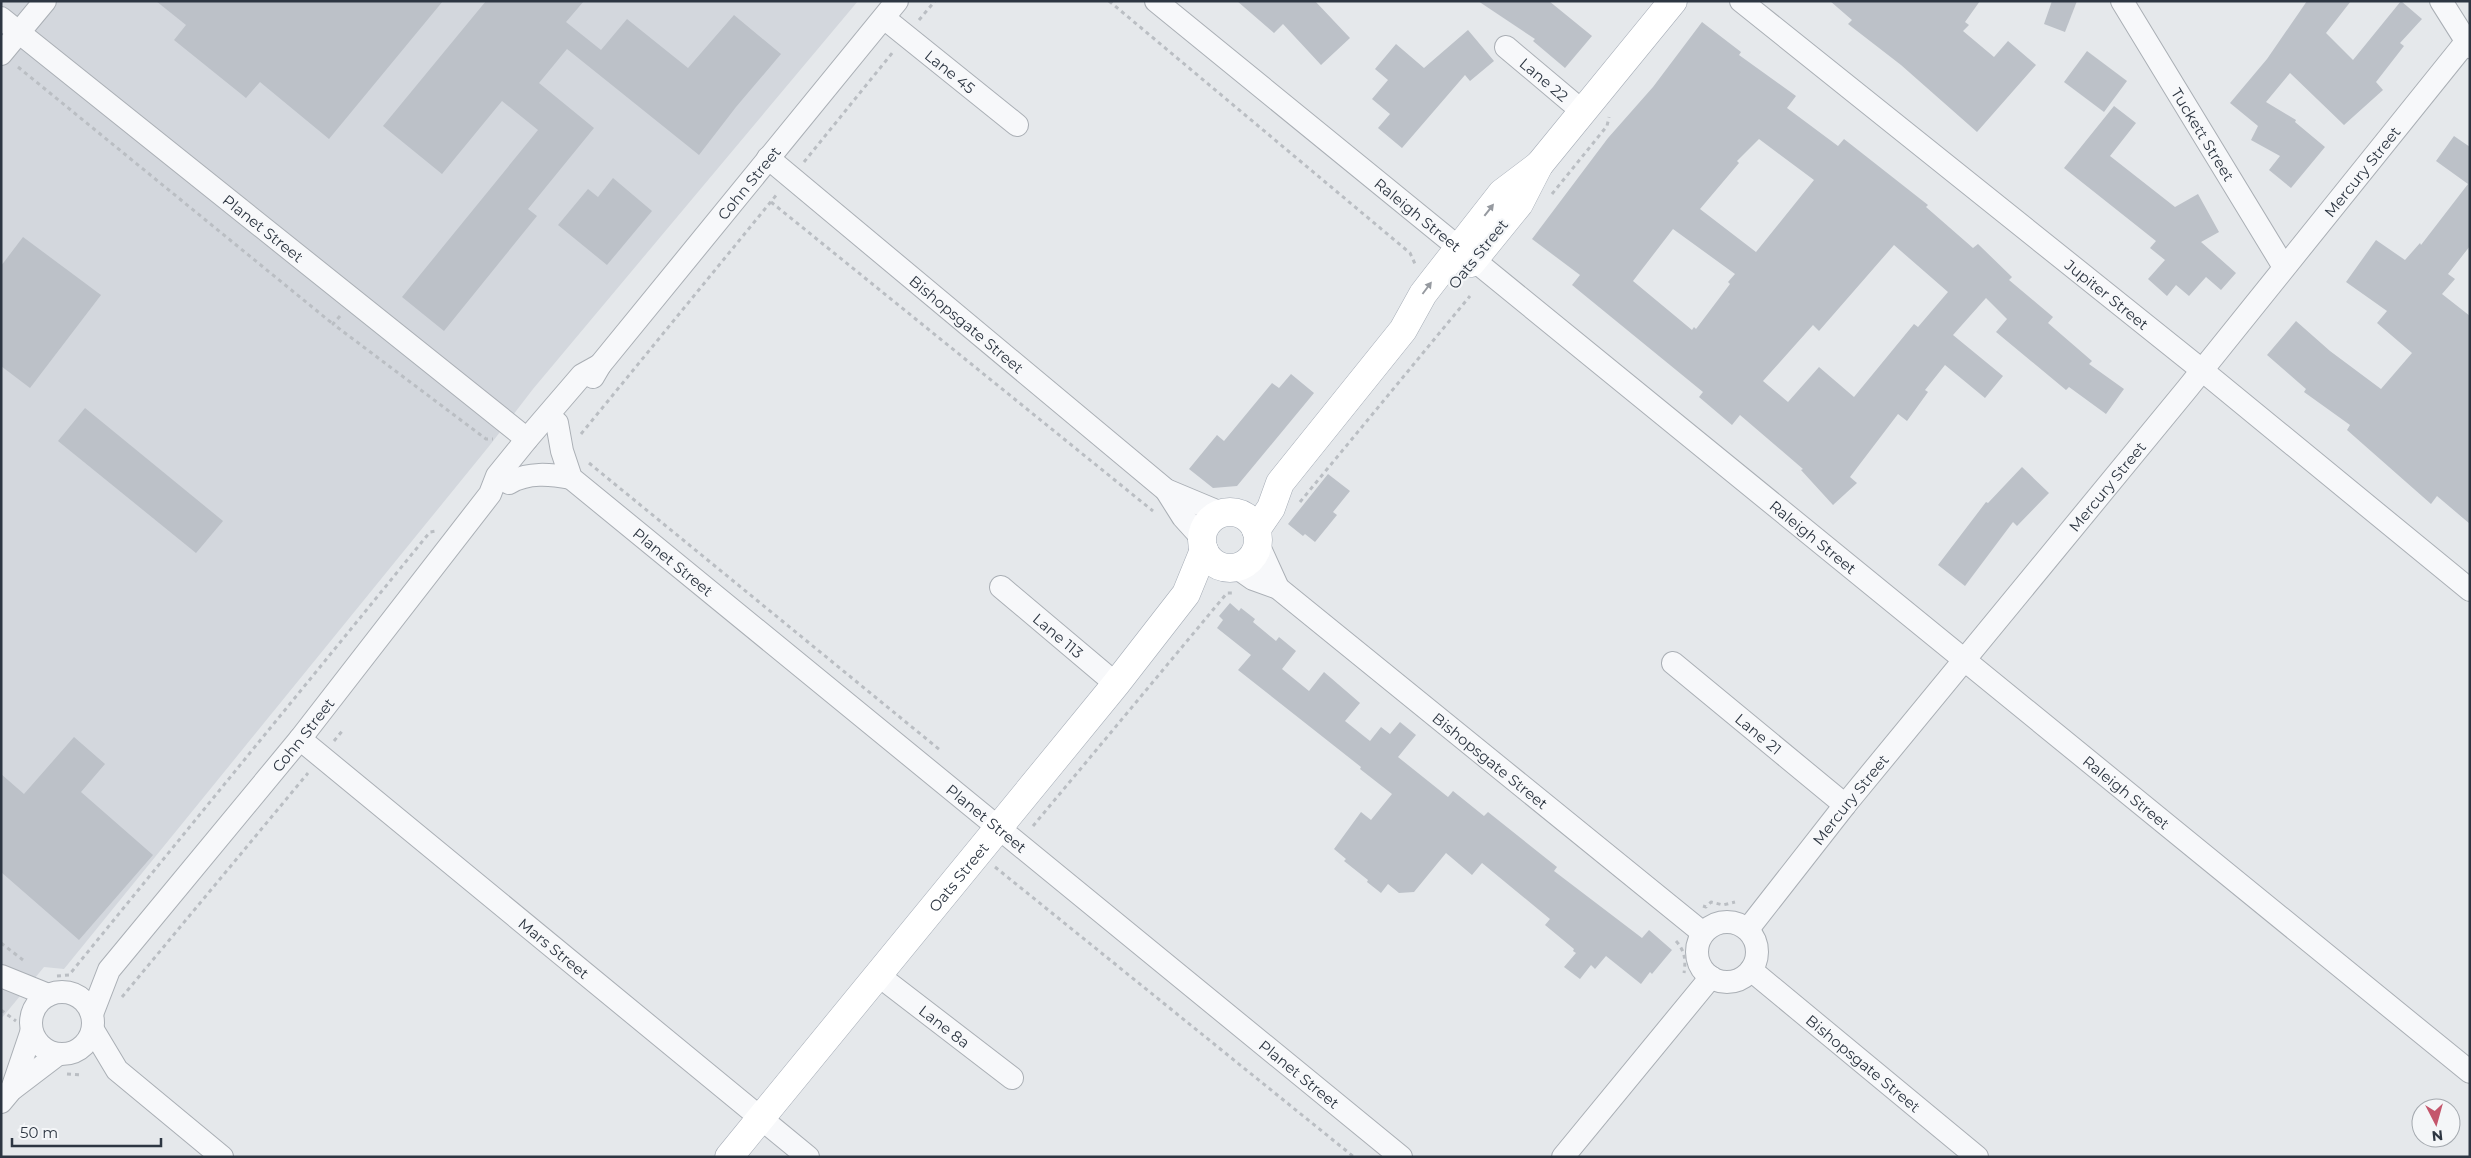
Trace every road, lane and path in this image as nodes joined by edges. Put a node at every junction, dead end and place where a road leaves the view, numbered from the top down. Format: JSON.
{"nodes":[{"id":1,"x":45,"y":1,"type":"edge"},
{"id":2,"x":935,"y":1,"type":"edge"},
{"id":3,"x":1109,"y":1,"type":"edge"},
{"id":4,"x":1156,"y":1,"type":"edge"},
{"id":5,"x":1673,"y":1,"type":"edge"},
{"id":6,"x":1741,"y":1,"type":"edge"},
{"id":7,"x":2122,"y":1,"type":"edge"},
{"id":8,"x":2441,"y":1,"type":"edge"},
{"id":9,"x":891,"y":9,"type":"edge"},
{"id":10,"x":1,"y":18,"type":"edge"},
{"id":11,"x":19,"y":33,"type":"junction"},
{"id":12,"x":906,"y":36,"type":"junction"},
{"id":13,"x":2468,"y":45,"type":"edge"},
{"id":14,"x":1506,"y":47,"type":"dead end"},
{"id":15,"x":1,"y":54,"type":"edge"},
{"id":16,"x":1582,"y":111,"type":"junction"},
{"id":17,"x":1017,"y":125,"type":"dead end"},
{"id":18,"x":768,"y":158,"type":"junction"},
{"id":19,"x":791,"y":177,"type":"junction"},
{"id":20,"x":771,"y":202,"type":"junction"},
{"id":21,"x":1466,"y":254,"type":"junction"},
{"id":22,"x":2284,"y":267,"type":"junction"},
{"id":23,"x":1417,"y":269,"type":"dead end"},
{"id":24,"x":1470,"y":296,"type":"dead end"},
{"id":25,"x":354,"y":300,"type":"junction"},
{"id":26,"x":333,"y":324,"type":"junction"},
{"id":27,"x":600,"y":365,"type":"junction"},
{"id":28,"x":2203,"y":371,"type":"junction"},
{"id":29,"x":557,"y":423,"type":"junction"},
{"id":30,"x":521,"y":434,"type":"junction"},
{"id":31,"x":574,"y":470,"type":"junction"},
{"id":32,"x":499,"y":488,"type":"junction"},
{"id":33,"x":1166,"y":490,"type":"junction"},
{"id":34,"x":1296,"y":506,"type":"dead end"},
{"id":35,"x":1154,"y":512,"type":"dead end"},
{"id":36,"x":1243,"y":525,"type":"junction"},
{"id":37,"x":443,"y":528,"type":"dead end"},
{"id":38,"x":1203,"y":544,"type":"junction"},
{"id":39,"x":1235,"y":576,"type":"junction"},
{"id":40,"x":1000,"y":586,"type":"dead end"},
{"id":41,"x":1278,"y":588,"type":"junction"},
{"id":42,"x":2470,"y":590,"type":"edge"},
{"id":43,"x":1186,"y":594,"type":"junction"},
{"id":44,"x":1965,"y":661,"type":"junction"},
{"id":45,"x":1673,"y":663,"type":"dead end"},
{"id":46,"x":1116,"y":684,"type":"junction"},
{"id":47,"x":343,"y":730,"type":"dead end"},
{"id":48,"x":300,"y":739,"type":"junction"},
{"id":49,"x":946,"y":755,"type":"dead end"},
{"id":50,"x":321,"y":756,"type":"junction"},
{"id":51,"x":1845,"y":805,"type":"junction"},
{"id":52,"x":1033,"y":826,"type":"dead end"},
{"id":53,"x":999,"y":828,"type":"junction"},
{"id":54,"x":995,"y":867,"type":"dead end"},
{"id":55,"x":1735,"y":902,"type":"dead end"},
{"id":56,"x":1706,"y":907,"type":"dead end"},
{"id":57,"x":1748,"y":929,"type":"junction"},
{"id":58,"x":1703,"y":933,"type":"junction"},
{"id":59,"x":1670,"y":936,"type":"dead end"},
{"id":60,"x":109,"y":970,"type":"junction"},
{"id":61,"x":1751,"y":970,"type":"junction"},
{"id":62,"x":1684,"y":973,"type":"dead end"},
{"id":63,"x":878,"y":975,"type":"junction"},
{"id":64,"x":1,"y":976,"type":"edge"},
{"id":65,"x":1710,"y":977,"type":"junction"},
{"id":66,"x":54,"y":988,"type":"junction"},
{"id":67,"x":121,"y":998,"type":"dead end"},
{"id":68,"x":92,"y":1022,"type":"junction"},
{"id":69,"x":31,"y":1024,"type":"junction"},
{"id":70,"x":65,"y":1054,"type":"junction"},
{"id":71,"x":117,"y":1070,"type":"junction"},
{"id":72,"x":2470,"y":1072,"type":"edge"},
{"id":73,"x":1012,"y":1078,"type":"dead end"},
{"id":74,"x":6,"y":1096,"type":"edge"},
{"id":75,"x":760,"y":1118,"type":"junction"},
{"id":76,"x":222,"y":1157,"type":"edge"},
{"id":77,"x":728,"y":1157,"type":"edge"},
{"id":78,"x":808,"y":1157,"type":"edge"},
{"id":79,"x":1354,"y":1157,"type":"edge"},
{"id":80,"x":1401,"y":1157,"type":"edge"},
{"id":81,"x":1563,"y":1157,"type":"edge"},
{"id":82,"x":1977,"y":1157,"type":"edge"}],
"edges":[{"from":1,"to":11,"type":"street"},
{"from":2,"to":12,"type":"path"},
{"from":3,"to":23,"type":"path"},
{"from":4,"to":21,"type":"street","name":"Raleigh Street"},
{"from":5,"to":16,"type":"main road","name":"Oats Street"},
{"from":6,"to":28,"type":"street","name":"Jupiter Street"},
{"from":7,"to":22,"type":"street","name":"Tuckett Street"},
{"from":8,"to":13,"type":"street"},
{"from":9,"to":12,"type":"street","name":"Lane 45"},
{"from":9,"to":18,"type":"street","name":"Cohn Street"},
{"from":10,"to":11,"type":"street","name":"Planet Street"},
{"from":11,"to":15,"type":"street"},
{"from":11,"to":25,"type":"street","name":"Planet Street"},
{"from":12,"to":17,"type":"street","name":"Lane 45"},
{"from":12,"to":19,"type":"path"},
{"from":13,"to":22,"type":"street","name":"Mercury Street"},
{"from":14,"to":16,"type":"street","name":"Lane 22"},
{"from":15,"to":26,"type":"path"},
{"from":16,"to":21,"type":"main road","name":"Oats Street"},
{"from":18,"to":19,"type":"street","name":"Bishopsgate Street"},
{"from":18,"to":27,"type":"street","name":"Cohn Street"},
{"from":19,"to":20,"type":"path"},
{"from":19,"to":33,"type":"street","name":"Bishopsgate Street"},
{"from":20,"to":31,"type":"path"},
{"from":20,"to":35,"type":"path"},
{"from":21,"to":36,"type":"main road","name":"Oats Street"},
{"from":21,"to":44,"type":"street","name":"Raleigh Street"},
{"from":22,"to":28,"type":"street","name":"Mercury Street"},
{"from":24,"to":34,"type":"path"},
{"from":25,"to":26,"type":"path"},
{"from":25,"to":30,"type":"street","name":"Planet Street"},
{"from":26,"to":30,"type":"path"},
{"from":27,"to":29,"type":"street","name":"Cohn Street"},
{"from":27,"to":30,"type":"street","name":"Cohn Street"},
{"from":28,"to":42,"type":"street","name":"Jupiter Street"},
{"from":28,"to":44,"type":"street","name":"Mercury Street"},
{"from":29,"to":31,"type":"street"},
{"from":29,"to":32,"type":"street","name":"Cohn Street"},
{"from":30,"to":32,"type":"street","name":"Cohn Street"},
{"from":31,"to":32,"type":"street"},
{"from":31,"to":49,"type":"path"},
{"from":31,"to":53,"type":"street","name":"Planet Street"},
{"from":32,"to":48,"type":"street","name":"Cohn Street"},
{"from":33,"to":36,"type":"street","name":"Bishopsgate Street"},
{"from":33,"to":38,"type":"street","name":"Bishopsgate Street"},
{"from":36,"to":38,"type":"main road","name":"Oats Street"},
{"from":36,"to":39,"type":"main road","name":"Oats Street"},
{"from":36,"to":41,"type":"street","name":"Bishopsgate Street"},
{"from":37,"to":66,"type":"path"},
{"from":38,"to":39,"type":"main road"},
{"from":38,"to":43,"type":"main road","name":"Oats Street"},
{"from":39,"to":41,"type":"street","name":"Bishopsgate Street"},
{"from":39,"to":43,"type":"main road","name":"Oats Street"},
{"from":39,"to":52,"type":"path"},
{"from":40,"to":46,"type":"street","name":"Lane 113"},
{"from":41,"to":58,"type":"street","name":"Bishopsgate Street"},
{"from":43,"to":46,"type":"main road","name":"Oats Street"},
{"from":44,"to":51,"type":"street","name":"Mercury Street"},
{"from":44,"to":72,"type":"street","name":"Raleigh Street"},
{"from":45,"to":51,"type":"street","name":"Lane 21"},
{"from":46,"to":53,"type":"main road","name":"Oats Street"},
{"from":47,"to":50,"type":"path"},
{"from":48,"to":50,"type":"street","name":"Mars Street"},
{"from":48,"to":60,"type":"street","name":"Cohn Street"},
{"from":50,"to":67,"type":"path"},
{"from":50,"to":75,"type":"street","name":"Mars Street"},
{"from":51,"to":57,"type":"street","name":"Mercury Street"},
{"from":53,"to":63,"type":"main road","name":"Oats Street"},
{"from":53,"to":80,"type":"street","name":"Planet Street"},
{"from":54,"to":79,"type":"path"},
{"from":55,"to":56,"type":"path"},
{"from":57,"to":58,"type":"street"},
{"from":57,"to":61,"type":"street"},
{"from":58,"to":65,"type":"street"},
{"from":59,"to":62,"type":"path"},
{"from":60,"to":66,"type":"street","name":"Cohn Street"},
{"from":60,"to":68,"type":"street","name":"Cohn Street"},
{"from":61,"to":65,"type":"street"},
{"from":61,"to":82,"type":"street","name":"Bishopsgate Street"},
{"from":63,"to":73,"type":"street","name":"Lane 8a"},
{"from":63,"to":75,"type":"main road","name":"Oats Street"},
{"from":64,"to":66,"type":"street"},
{"from":64,"to":69,"type":"street"},
{"from":65,"to":81,"type":"street"},
{"from":66,"to":68,"type":"street"},
{"from":66,"to":69,"type":"street"},
{"from":68,"to":70,"type":"street"},
{"from":68,"to":71,"type":"street"},
{"from":69,"to":70,"type":"street"},
{"from":69,"to":74,"type":"street"},
{"from":70,"to":71,"type":"street"},
{"from":70,"to":74,"type":"street"},
{"from":71,"to":76,"type":"street"},
{"from":75,"to":77,"type":"main road","name":"Oats Street"},
{"from":75,"to":78,"type":"street","name":"Mars Street"}]}
